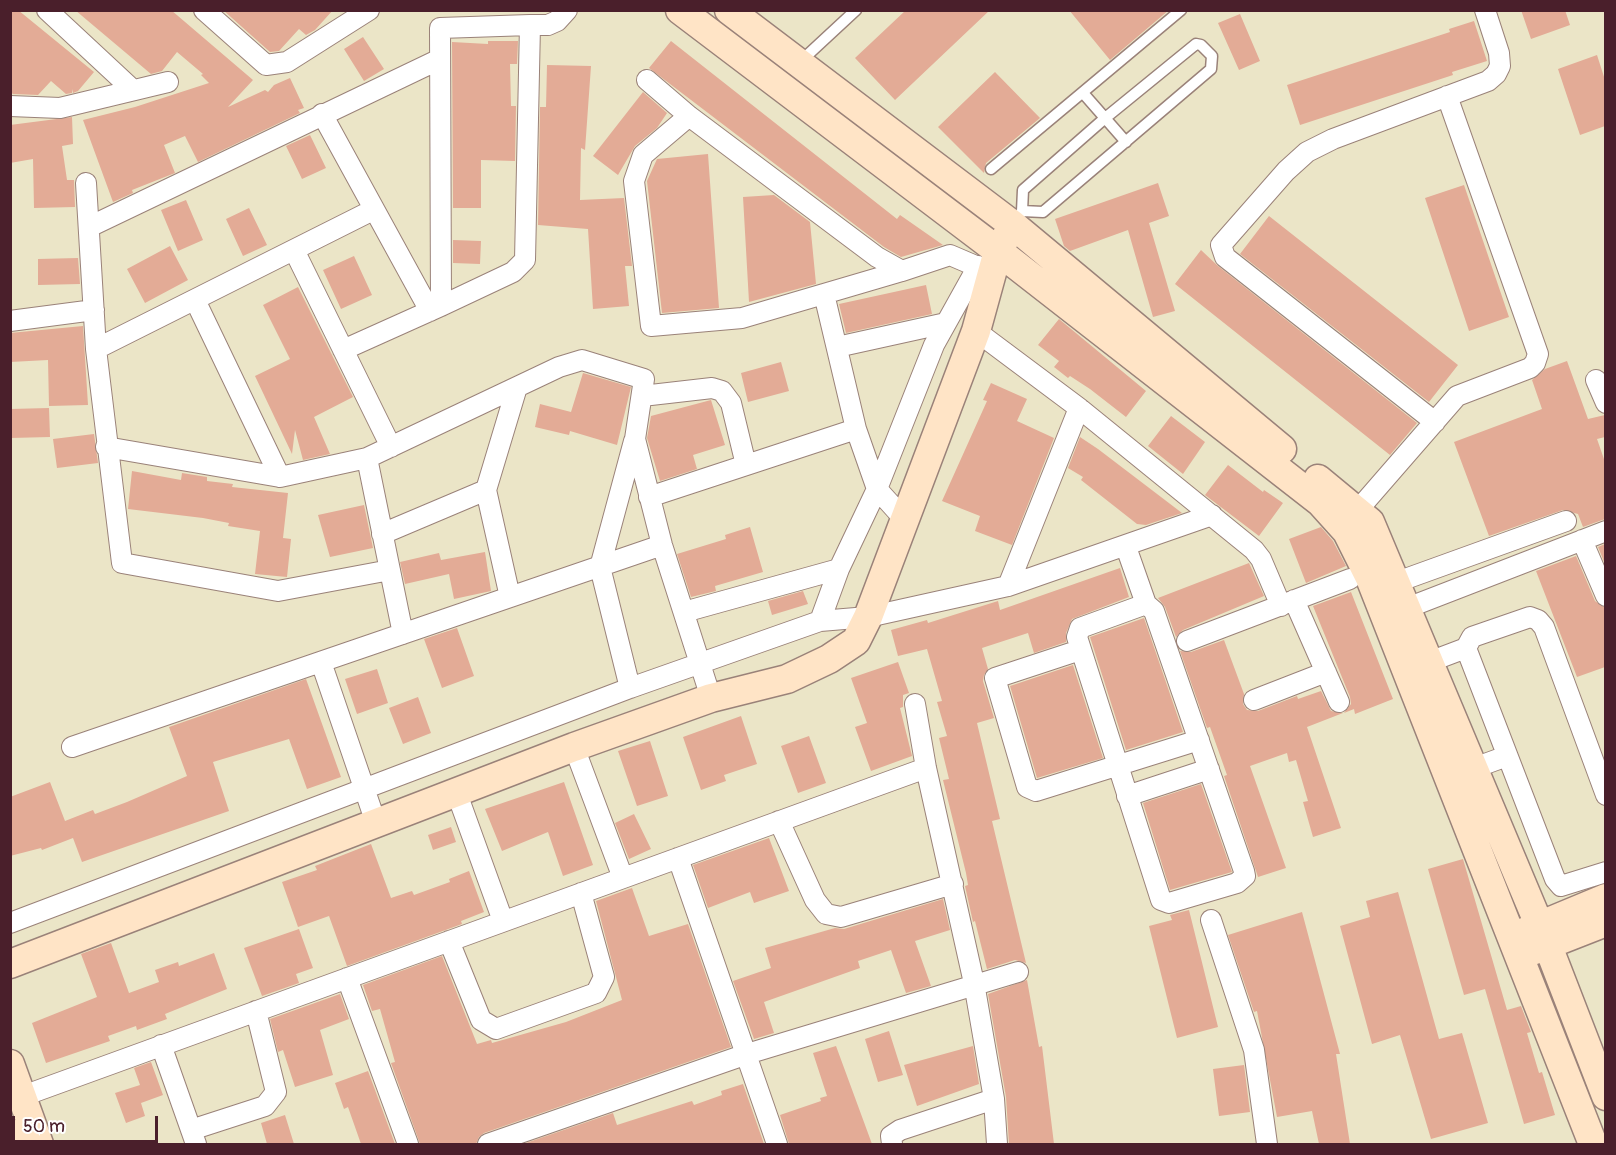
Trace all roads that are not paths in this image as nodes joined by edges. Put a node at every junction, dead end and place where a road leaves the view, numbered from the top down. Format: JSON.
{"nodes":[{"id":1,"x":47,"y":10,"type":"edge"},
{"id":2,"x":204,"y":10,"type":"edge"},
{"id":3,"x":567,"y":10,"type":"edge"},
{"id":4,"x":680,"y":10,"type":"edge"},
{"id":5,"x":729,"y":10,"type":"edge"},
{"id":6,"x":856,"y":10,"type":"edge"},
{"id":7,"x":1181,"y":10,"type":"edge"},
{"id":8,"x":1485,"y":10,"type":"edge"},
{"id":9,"x":363,"y":12,"type":"edge"},
{"id":10,"x":530,"y":25,"type":"junction"},
{"id":11,"x":441,"y":59,"type":"junction"},
{"id":12,"x":799,"y":63,"type":"junction"},
{"id":13,"x":647,"y":80,"type":"dead end"},
{"id":14,"x":168,"y":81,"type":"dead end"},
{"id":15,"x":132,"y":90,"type":"junction"},
{"id":16,"x":1083,"y":93,"type":"junction"},
{"id":17,"x":1447,"y":96,"type":"junction"},
{"id":18,"x":10,"y":106,"type":"edge"},
{"id":19,"x":322,"y":114,"type":"junction"},
{"id":20,"x":689,"y":116,"type":"junction"},
{"id":21,"x":1104,"y":119,"type":"junction"},
{"id":22,"x":1126,"y":142,"type":"junction"},
{"id":23,"x":991,"y":169,"type":"dead end"},
{"id":24,"x":86,"y":183,"type":"dead end"},
{"id":25,"x":373,"y":210,"type":"junction"},
{"id":26,"x":1017,"y":218,"type":"junction"},
{"id":27,"x":89,"y":227,"type":"junction"},
{"id":28,"x":294,"y":250,"type":"junction"},
{"id":29,"x":989,"y":263,"type":"junction"},
{"id":30,"x":902,"y":271,"type":"junction"},
{"id":31,"x":824,"y":294,"type":"junction"},
{"id":32,"x":195,"y":300,"type":"junction"},
{"id":33,"x":436,"y":308,"type":"junction"},
{"id":34,"x":94,"y":310,"type":"junction"},
{"id":35,"x":10,"y":321,"type":"edge"},
{"id":36,"x":946,"y":323,"type":"junction"},
{"id":37,"x":976,"y":332,"type":"junction"},
{"id":38,"x":837,"y":347,"type":"junction"},
{"id":39,"x":96,"y":349,"type":"junction"},
{"id":40,"x":343,"y":350,"type":"junction"},
{"id":41,"x":1596,"y":380,"type":"dead end"},
{"id":42,"x":517,"y":387,"type":"junction"},
{"id":43,"x":642,"y":396,"type":"junction"},
{"id":44,"x":1605,"y":403,"type":"edge"},
{"id":45,"x":1079,"y":408,"type":"junction"},
{"id":46,"x":1434,"y":422,"type":"junction"},
{"id":47,"x":856,"y":429,"type":"junction"},
{"id":48,"x":635,"y":439,"type":"junction"},
{"id":49,"x":106,"y":447,"type":"junction"},
{"id":50,"x":391,"y":447,"type":"junction"},
{"id":51,"x":367,"y":458,"type":"junction"},
{"id":52,"x":746,"y":465,"type":"junction"},
{"id":53,"x":280,"y":477,"type":"junction"},
{"id":54,"x":877,"y":489,"type":"junction"},
{"id":55,"x":486,"y":490,"type":"junction"},
{"id":56,"x":649,"y":497,"type":"junction"},
{"id":57,"x":1357,"y":511,"type":"junction"},
{"id":58,"x":1212,"y":515,"type":"junction"},
{"id":59,"x":905,"y":520,"type":"junction"},
{"id":60,"x":1566,"y":522,"type":"dead end"},
{"id":61,"x":1605,"y":531,"type":"edge"},
{"id":62,"x":382,"y":534,"type":"junction"},
{"id":63,"x":1582,"y":540,"type":"junction"},
{"id":64,"x":662,"y":545,"type":"junction"},
{"id":65,"x":1126,"y":546,"type":"junction"},
{"id":66,"x":600,"y":567,"type":"junction"},
{"id":67,"x":839,"y":569,"type":"junction"},
{"id":68,"x":390,"y":570,"type":"junction"},
{"id":69,"x":1350,"y":579,"type":"dead end"},
{"id":70,"x":1397,"y":582,"type":"junction"},
{"id":71,"x":1008,"y":586,"type":"junction"},
{"id":72,"x":1605,"y":596,"type":"edge"},
{"id":73,"x":510,"y":597,"type":"junction"},
{"id":74,"x":1288,"y":603,"type":"junction"},
{"id":75,"x":1146,"y":604,"type":"junction"},
{"id":76,"x":1407,"y":608,"type":"junction"},
{"id":77,"x":684,"y":612,"type":"junction"},
{"id":78,"x":868,"y":617,"type":"junction"},
{"id":79,"x":820,"y":621,"type":"junction"},
{"id":80,"x":404,"y":634,"type":"junction"},
{"id":81,"x":1187,"y":641,"type":"dead end"},
{"id":82,"x":1466,"y":648,"type":"junction"},
{"id":83,"x":1080,"y":650,"type":"junction"},
{"id":84,"x":321,"y":662,"type":"junction"},
{"id":85,"x":1429,"y":662,"type":"junction"},
{"id":86,"x":699,"y":664,"type":"junction"},
{"id":87,"x":1326,"y":672,"type":"junction"},
{"id":88,"x":630,"y":688,"type":"junction"},
{"id":89,"x":711,"y":698,"type":"junction"},
{"id":90,"x":1254,"y":700,"type":"dead end"},
{"id":91,"x":1339,"y":702,"type":"dead end"},
{"id":92,"x":915,"y":704,"type":"dead end"},
{"id":93,"x":1198,"y":740,"type":"junction"},
{"id":94,"x":72,"y":747,"type":"dead end"},
{"id":95,"x":574,"y":747,"type":"junction"},
{"id":96,"x":1507,"y":756,"type":"junction"},
{"id":97,"x":1117,"y":766,"type":"junction"},
{"id":98,"x":926,"y":768,"type":"junction"},
{"id":99,"x":1474,"y":768,"type":"junction"},
{"id":100,"x":1209,"y":769,"type":"junction"},
{"id":101,"x":362,"y":788,"type":"junction"},
{"id":102,"x":456,"y":791,"type":"junction"},
{"id":103,"x":1605,"y":795,"type":"edge"},
{"id":104,"x":1127,"y":796,"type":"junction"},
{"id":105,"x":779,"y":821,"type":"junction"},
{"id":106,"x":376,"y":823,"type":"junction"},
{"id":107,"x":678,"y":858,"type":"junction"},
{"id":108,"x":1605,"y":872,"type":"edge"},
{"id":109,"x":623,"y":878,"type":"junction"},
{"id":110,"x":953,"y":884,"type":"junction"},
{"id":111,"x":581,"y":893,"type":"junction"},
{"id":112,"x":1605,"y":898,"type":"edge"},
{"id":113,"x":1211,"y":920,"type":"dead end"},
{"id":114,"x":503,"y":921,"type":"junction"},
{"id":115,"x":10,"y":922,"type":"edge"},
{"id":116,"x":1605,"y":922,"type":"edge"},
{"id":117,"x":1543,"y":936,"type":"junction"},
{"id":118,"x":449,"y":941,"type":"junction"},
{"id":119,"x":1516,"y":946,"type":"junction"},
{"id":120,"x":10,"y":964,"type":"edge"},
{"id":121,"x":1018,"y":972,"type":"dead end"},
{"id":122,"x":346,"y":978,"type":"junction"},
{"id":123,"x":974,"y":983,"type":"junction"},
{"id":124,"x":256,"y":1011,"type":"junction"},
{"id":125,"x":161,"y":1045,"type":"junction"},
{"id":126,"x":747,"y":1054,"type":"junction"},
{"id":127,"x":10,"y":1064,"type":"edge"},
{"id":128,"x":1605,"y":1091,"type":"edge"},
{"id":129,"x":22,"y":1096,"type":"junction"},
{"id":130,"x":994,"y":1099,"type":"junction"},
{"id":131,"x":10,"y":1132,"type":"edge"},
{"id":132,"x":193,"y":1137,"type":"edge"},
{"id":133,"x":15,"y":1144,"type":"edge"},
{"id":134,"x":39,"y":1144,"type":"edge"},
{"id":135,"x":408,"y":1144,"type":"edge"},
{"id":136,"x":488,"y":1144,"type":"edge"},
{"id":137,"x":777,"y":1144,"type":"edge"},
{"id":138,"x":892,"y":1144,"type":"edge"},
{"id":139,"x":997,"y":1144,"type":"edge"},
{"id":140,"x":1267,"y":1144,"type":"edge"},
{"id":141,"x":1593,"y":1144,"type":"edge"}],
"edges":[{"from":1,"to":15,"type":"street"},
{"from":2,"to":9,"type":"street"},
{"from":3,"to":10,"type":"street"},
{"from":4,"to":29,"type":"street"},
{"from":5,"to":12,"type":"street"},
{"from":6,"to":12,"type":"lane"},
{"from":7,"to":16,"type":"lane"},
{"from":8,"to":17,"type":"street"},
{"from":10,"to":11,"type":"street"},
{"from":10,"to":33,"type":"street"},
{"from":11,"to":19,"type":"street"},
{"from":11,"to":33,"type":"street"},
{"from":12,"to":26,"type":"street"},
{"from":13,"to":20,"type":"street"},
{"from":14,"to":15,"type":"street"},
{"from":15,"to":18,"type":"street"},
{"from":16,"to":21,"type":"lane"},
{"from":16,"to":23,"type":"lane"},
{"from":17,"to":46,"type":"street"},
{"from":17,"to":46,"type":"street"},
{"from":19,"to":25,"type":"street"},
{"from":19,"to":27,"type":"street"},
{"from":20,"to":30,"type":"street"},
{"from":20,"to":31,"type":"street"},
{"from":21,"to":22,"type":"lane"},
{"from":21,"to":22,"type":"lane"},
{"from":21,"to":26,"type":"lane"},
{"from":22,"to":26,"type":"lane"},
{"from":24,"to":27,"type":"street"},
{"from":25,"to":28,"type":"street"},
{"from":25,"to":33,"type":"street"},
{"from":26,"to":29,"type":"street"},
{"from":26,"to":57,"type":"street"},
{"from":27,"to":34,"type":"street"},
{"from":28,"to":32,"type":"street"},
{"from":28,"to":40,"type":"street"},
{"from":29,"to":30,"type":"street"},
{"from":29,"to":36,"type":"street"},
{"from":29,"to":37,"type":"street"},
{"from":29,"to":119,"type":"street"},
{"from":30,"to":31,"type":"street"},
{"from":31,"to":38,"type":"street"},
{"from":32,"to":39,"type":"street"},
{"from":32,"to":53,"type":"street"},
{"from":33,"to":40,"type":"street"},
{"from":34,"to":35,"type":"street"},
{"from":34,"to":39,"type":"street"},
{"from":36,"to":38,"type":"street"},
{"from":36,"to":54,"type":"street"},
{"from":37,"to":45,"type":"street"},
{"from":37,"to":59,"type":"street"},
{"from":38,"to":47,"type":"street"},
{"from":39,"to":49,"type":"street"},
{"from":40,"to":50,"type":"street"},
{"from":41,"to":44,"type":"street"},
{"from":42,"to":43,"type":"street"},
{"from":42,"to":50,"type":"street"},
{"from":42,"to":55,"type":"street"},
{"from":43,"to":48,"type":"street"},
{"from":43,"to":52,"type":"street"},
{"from":45,"to":58,"type":"street"},
{"from":45,"to":71,"type":"street"},
{"from":46,"to":57,"type":"street"},
{"from":47,"to":52,"type":"street"},
{"from":47,"to":54,"type":"street"},
{"from":48,"to":56,"type":"street"},
{"from":48,"to":66,"type":"street"},
{"from":49,"to":53,"type":"street"},
{"from":49,"to":68,"type":"street"},
{"from":50,"to":51,"type":"street"},
{"from":51,"to":53,"type":"street"},
{"from":51,"to":62,"type":"street"},
{"from":52,"to":56,"type":"street"},
{"from":54,"to":59,"type":"street"},
{"from":54,"to":67,"type":"street"},
{"from":55,"to":62,"type":"street"},
{"from":55,"to":73,"type":"street"},
{"from":56,"to":64,"type":"street"},
{"from":57,"to":70,"type":"street"},
{"from":58,"to":65,"type":"street"},
{"from":58,"to":74,"type":"street"},
{"from":59,"to":78,"type":"street"},
{"from":60,"to":70,"type":"street"},
{"from":61,"to":63,"type":"street"},
{"from":62,"to":68,"type":"street"},
{"from":63,"to":72,"type":"street"},
{"from":63,"to":76,"type":"street"},
{"from":64,"to":66,"type":"street"},
{"from":64,"to":77,"type":"street"},
{"from":65,"to":71,"type":"street"},
{"from":65,"to":75,"type":"street"},
{"from":66,"to":73,"type":"street"},
{"from":66,"to":88,"type":"street"},
{"from":67,"to":77,"type":"street"},
{"from":67,"to":79,"type":"street"},
{"from":68,"to":80,"type":"street"},
{"from":69,"to":74,"type":"street"},
{"from":70,"to":76,"type":"street"},
{"from":71,"to":78,"type":"street"},
{"from":73,"to":80,"type":"street"},
{"from":74,"to":81,"type":"street"},
{"from":74,"to":87,"type":"street"},
{"from":75,"to":83,"type":"street"},
{"from":75,"to":93,"type":"street"},
{"from":76,"to":85,"type":"street"},
{"from":77,"to":86,"type":"street"},
{"from":78,"to":79,"type":"street"},
{"from":78,"to":89,"type":"street"},
{"from":79,"to":86,"type":"street"},
{"from":80,"to":84,"type":"street"},
{"from":82,"to":85,"type":"street"},
{"from":82,"to":96,"type":"street"},
{"from":82,"to":103,"type":"street"},
{"from":83,"to":97,"type":"street"},
{"from":83,"to":97,"type":"street"},
{"from":84,"to":94,"type":"street"},
{"from":84,"to":101,"type":"street"},
{"from":85,"to":99,"type":"street"},
{"from":86,"to":88,"type":"street"},
{"from":86,"to":89,"type":"street"},
{"from":87,"to":90,"type":"street"},
{"from":87,"to":91,"type":"street"},
{"from":88,"to":101,"type":"street"},
{"from":89,"to":95,"type":"street"},
{"from":92,"to":98,"type":"street"},
{"from":93,"to":97,"type":"street"},
{"from":93,"to":100,"type":"street"},
{"from":95,"to":102,"type":"street"},
{"from":95,"to":109,"type":"street"},
{"from":96,"to":99,"type":"street"},
{"from":96,"to":108,"type":"street"},
{"from":97,"to":104,"type":"street"},
{"from":98,"to":105,"type":"street"},
{"from":98,"to":110,"type":"street"},
{"from":99,"to":117,"type":"street"},
{"from":100,"to":104,"type":"street"},
{"from":100,"to":104,"type":"street"},
{"from":101,"to":106,"type":"street"},
{"from":101,"to":115,"type":"street"},
{"from":102,"to":106,"type":"street"},
{"from":102,"to":114,"type":"street"},
{"from":105,"to":107,"type":"street"},
{"from":105,"to":110,"type":"street"},
{"from":106,"to":120,"type":"street"},
{"from":107,"to":109,"type":"street"},
{"from":107,"to":126,"type":"street"},
{"from":109,"to":111,"type":"street"},
{"from":110,"to":123,"type":"street"},
{"from":111,"to":114,"type":"street"},
{"from":111,"to":118,"type":"street"},
{"from":112,"to":117,"type":"street"},
{"from":113,"to":140,"type":"street"},
{"from":114,"to":118,"type":"street"},
{"from":116,"to":117,"type":"street"},
{"from":117,"to":119,"type":"street"},
{"from":117,"to":128,"type":"street"},
{"from":118,"to":122,"type":"street"},
{"from":119,"to":141,"type":"street"},
{"from":121,"to":123,"type":"street"},
{"from":122,"to":124,"type":"street"},
{"from":122,"to":135,"type":"street"},
{"from":123,"to":126,"type":"street"},
{"from":123,"to":130,"type":"street"},
{"from":124,"to":125,"type":"street"},
{"from":124,"to":132,"type":"street"},
{"from":125,"to":129,"type":"street"},
{"from":125,"to":132,"type":"street"},
{"from":126,"to":136,"type":"street"},
{"from":126,"to":137,"type":"street"},
{"from":127,"to":129,"type":"street"},
{"from":129,"to":134,"type":"street"},
{"from":130,"to":138,"type":"street"},
{"from":130,"to":139,"type":"street"},
{"from":131,"to":133,"type":"street"}]}
